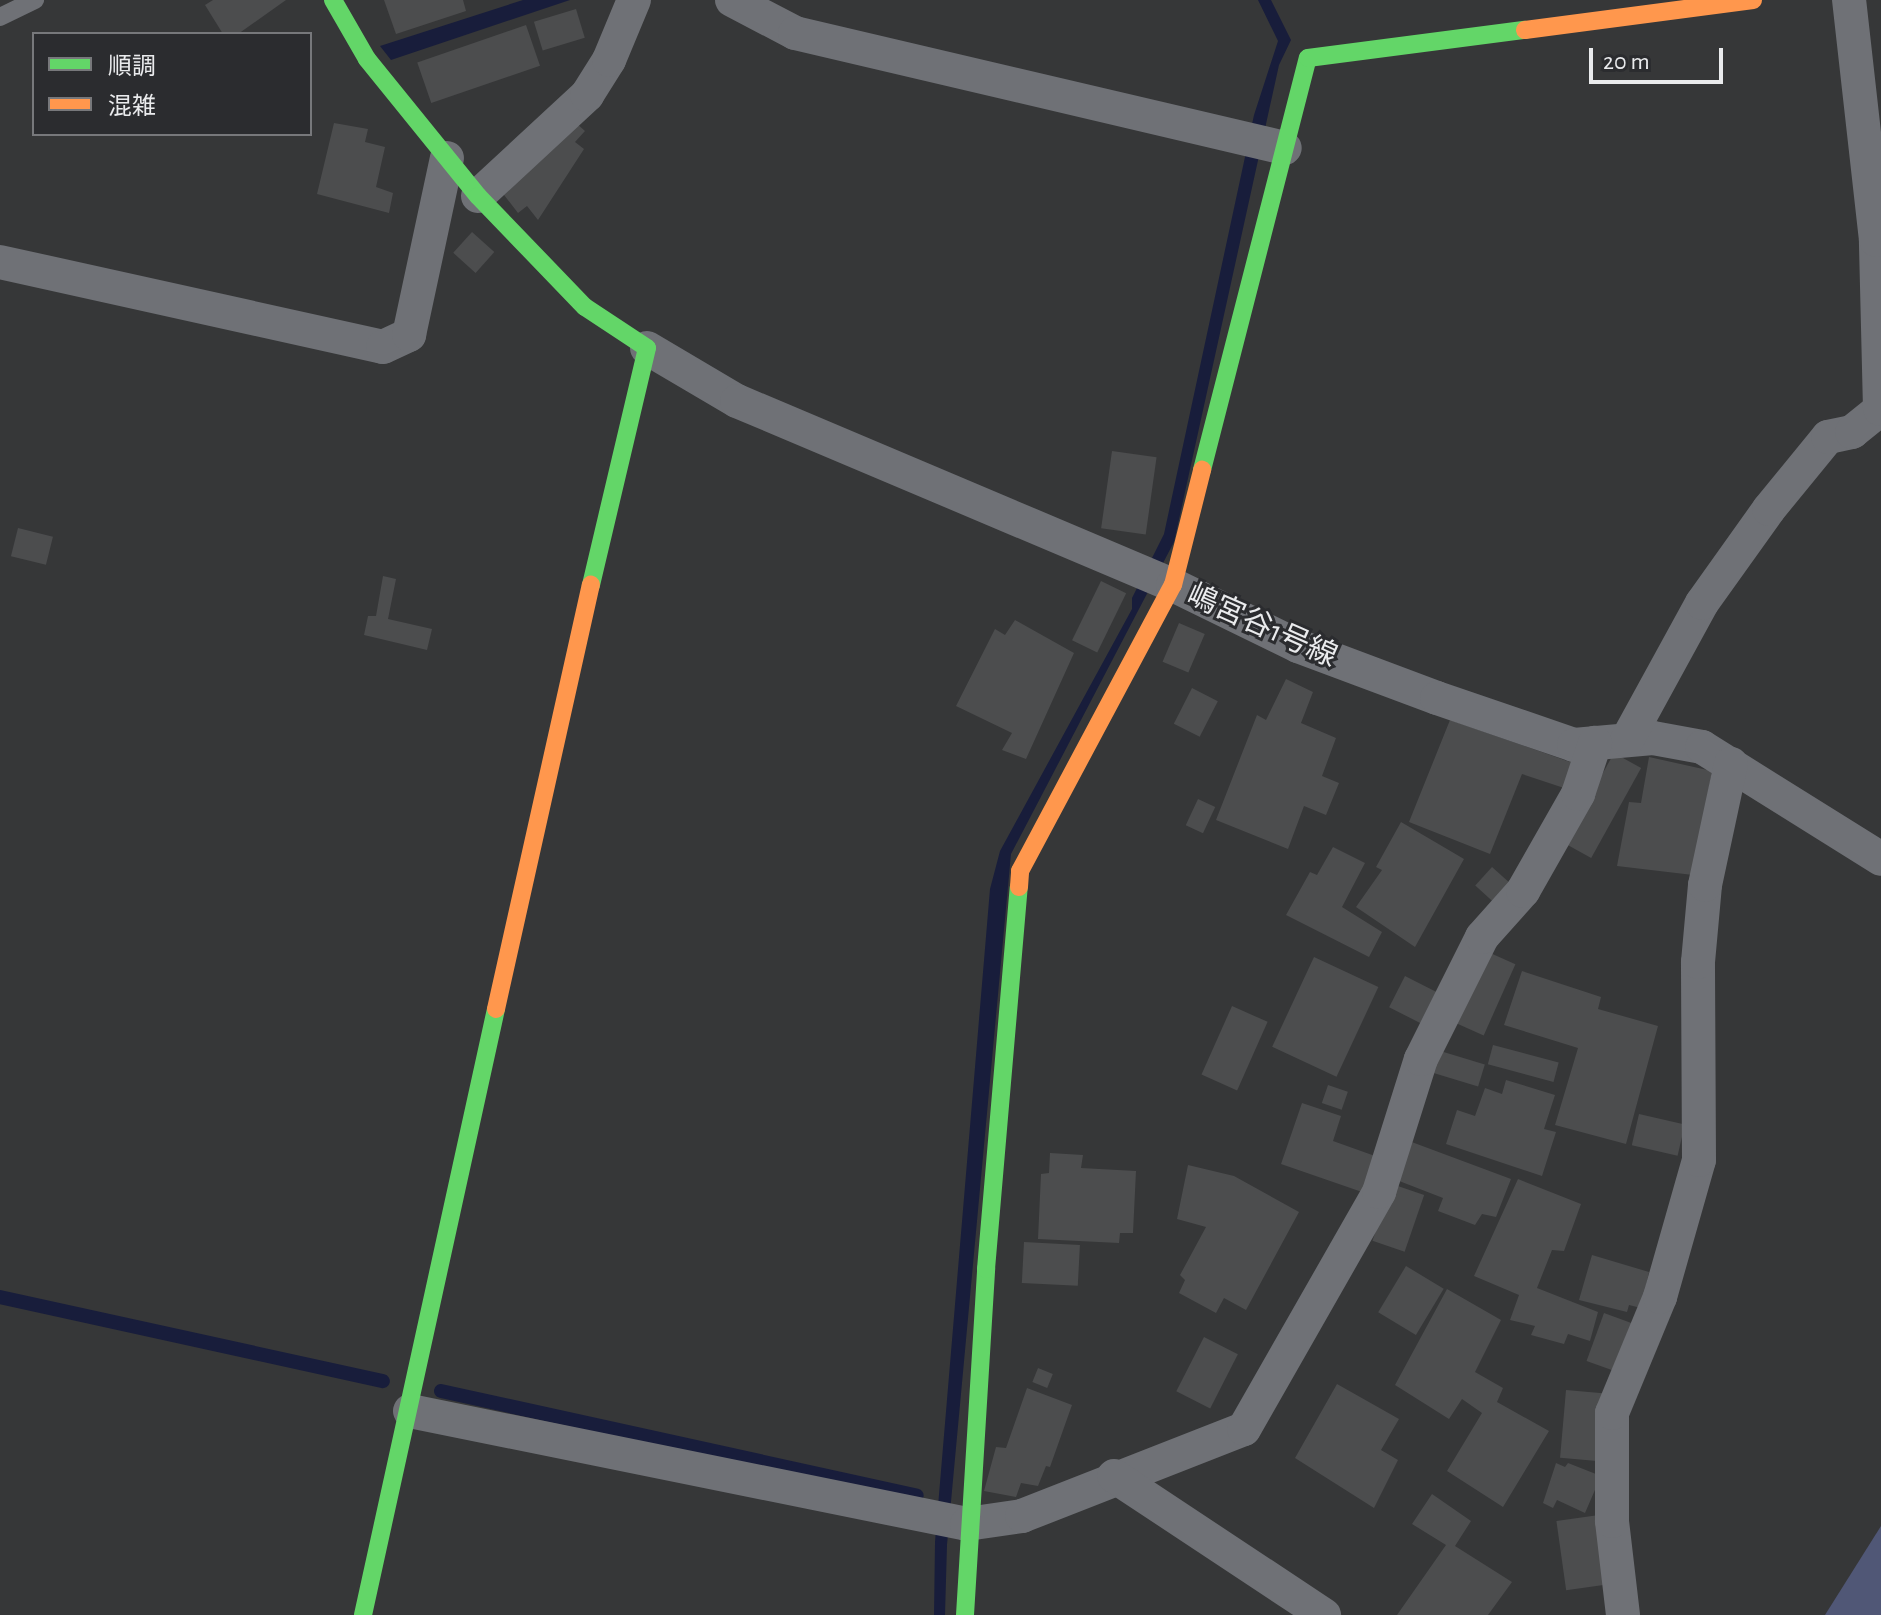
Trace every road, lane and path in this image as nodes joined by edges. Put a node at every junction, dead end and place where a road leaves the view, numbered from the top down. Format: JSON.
{"nodes":[{"id":1,"x":35,"y":0,"type":"edge"},
{"id":2,"x":333,"y":0,"type":"edge"},
{"id":3,"x":634,"y":0,"type":"edge"},
{"id":4,"x":732,"y":0,"type":"edge"},
{"id":5,"x":1753,"y":0,"type":"edge"},
{"id":6,"x":1849,"y":0,"type":"edge"},
{"id":7,"x":0,"y":17,"type":"edge"},
{"id":8,"x":1285,"y":148,"type":"junction"},
{"id":9,"x":447,"y":158,"type":"junction"},
{"id":10,"x":478,"y":196,"type":"junction"},
{"id":11,"x":0,"y":262,"type":"edge"},
{"id":12,"x":647,"y":348,"type":"junction"},
{"id":13,"x":1173,"y":585,"type":"junction"},
{"id":14,"x":1611,"y":742,"type":"junction"},
{"id":15,"x":1731,"y":764,"type":"junction"},
{"id":16,"x":1881,"y":859,"type":"edge"},
{"id":17,"x":410,"y":1411,"type":"junction"},
{"id":18,"x":1114,"y":1476,"type":"junction"},
{"id":19,"x":967,"y":1524,"type":"junction"},
{"id":20,"x":363,"y":1615,"type":"edge"},
{"id":21,"x":965,"y":1615,"type":"edge"},
{"id":22,"x":1324,"y":1615,"type":"edge"},
{"id":23,"x":1623,"y":1615,"type":"edge"}],
"edges":[{"from":1,"to":7,"type":"lane"},
{"from":2,"to":9,"type":"street"},
{"from":3,"to":10,"type":"street"},
{"from":4,"to":8,"type":"street"},
{"from":5,"to":8,"type":"street"},
{"from":6,"to":14,"type":"street"},
{"from":8,"to":13,"type":"street"},
{"from":9,"to":10,"type":"street"},
{"from":9,"to":11,"type":"street"},
{"from":10,"to":12,"type":"street"},
{"from":12,"to":13,"type":"street","name":"嶋宮谷1号線"},
{"from":12,"to":17,"type":"street"},
{"from":13,"to":14,"type":"street","name":"嶋宮谷1号線"},
{"from":13,"to":19,"type":"street"},
{"from":14,"to":15,"type":"street","name":"嶋宮谷1号線"},
{"from":14,"to":18,"type":"street"},
{"from":15,"to":16,"type":"street","name":"嶋宮谷1号線"},
{"from":15,"to":23,"type":"street"},
{"from":17,"to":19,"type":"street"},
{"from":17,"to":20,"type":"street"},
{"from":18,"to":19,"type":"street"},
{"from":18,"to":22,"type":"street"},
{"from":19,"to":21,"type":"street"}]}
